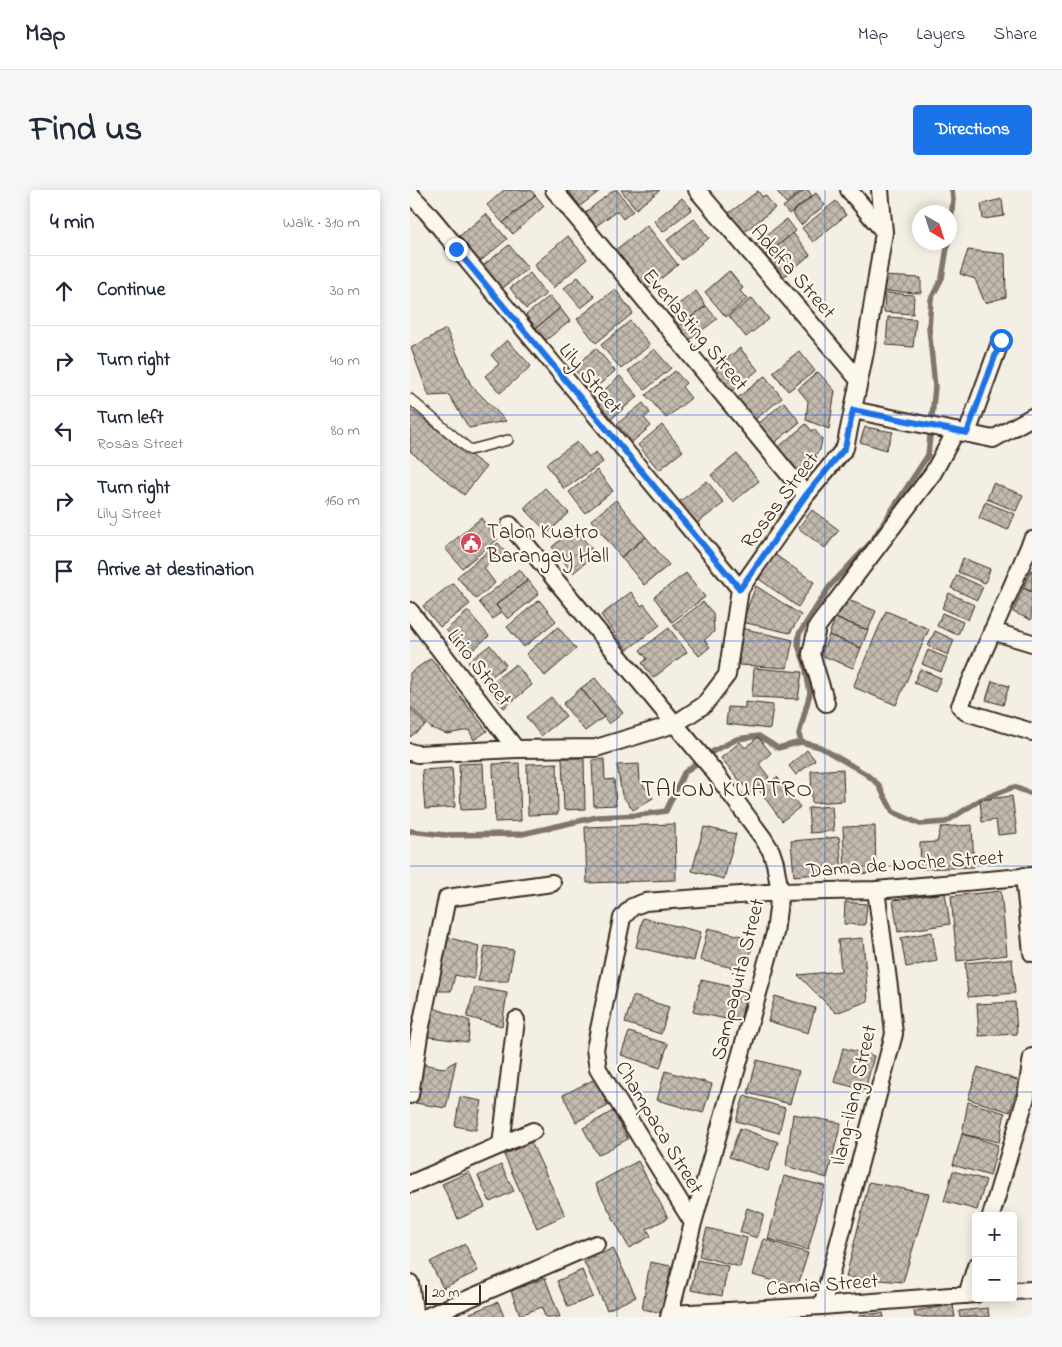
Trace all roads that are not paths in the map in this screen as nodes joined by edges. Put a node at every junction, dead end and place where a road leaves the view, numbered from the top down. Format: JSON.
{"nodes":[{"id":1,"x":554,"y":190,"type":"edge"},
{"id":2,"x":697,"y":190,"type":"edge"},
{"id":3,"x":849,"y":190,"type":"edge"},
{"id":4,"x":880,"y":190,"type":"edge"},
{"id":5,"x":410,"y":194,"type":"edge"},
{"id":6,"x":884,"y":232,"type":"junction"},
{"id":7,"x":1001,"y":340,"type":"dead end"},
{"id":8,"x":859,"y":380,"type":"junction"},
{"id":9,"x":410,"y":399,"type":"edge"},
{"id":10,"x":853,"y":410,"type":"junction"},
{"id":11,"x":1032,"y":417,"type":"edge"},
{"id":12,"x":956,"y":431,"type":"junction"},
{"id":13,"x":508,"y":440,"type":"dead end"},
{"id":14,"x":806,"y":495,"type":"junction"},
{"id":15,"x":510,"y":524,"type":"dead end"},
{"id":16,"x":1032,"y":540,"type":"edge"},
{"id":17,"x":740,"y":589,"type":"junction"},
{"id":18,"x":410,"y":611,"type":"edge"},
{"id":19,"x":992,"y":631,"type":"junction"},
{"id":20,"x":1032,"y":643,"type":"edge"},
{"id":21,"x":826,"y":703,"type":"dead end"},
{"id":22,"x":675,"y":724,"type":"junction"},
{"id":23,"x":1032,"y":732,"type":"edge"},
{"id":24,"x":516,"y":748,"type":"junction"},
{"id":25,"x":410,"y":752,"type":"edge"},
{"id":26,"x":1028,"y":876,"type":"edge"},
{"id":27,"x":552,"y":883,"type":"dead end"},
{"id":28,"x":876,"y":890,"type":"junction"},
{"id":29,"x":780,"y":892,"type":"junction"},
{"id":30,"x":1032,"y":953,"type":"edge"},
{"id":31,"x":516,"y":1020,"type":"dead end"},
{"id":32,"x":1032,"y":1057,"type":"edge"},
{"id":33,"x":410,"y":1095,"type":"edge"},
{"id":34,"x":533,"y":1131,"type":"dead end"},
{"id":35,"x":501,"y":1145,"type":"junction"},
{"id":36,"x":410,"y":1184,"type":"edge"},
{"id":37,"x":992,"y":1212,"type":"edge"},
{"id":38,"x":693,"y":1223,"type":"junction"},
{"id":39,"x":596,"y":1244,"type":"dead end"},
{"id":40,"x":410,"y":1283,"type":"edge"},
{"id":41,"x":1032,"y":1290,"type":"edge"},
{"id":42,"x":1017,"y":1291,"type":"edge"},
{"id":43,"x":971,"y":1295,"type":"edge"},
{"id":44,"x":822,"y":1306,"type":"junction"},
{"id":45,"x":670,"y":1316,"type":"edge"},
{"id":46,"x":415,"y":1317,"type":"edge"},
{"id":47,"x":426,"y":1317,"type":"edge"}],
"edges":[{"from":1,"to":14,"type":"street","name":"Everlasting Street"},
{"from":2,"to":8,"type":"street","name":"Adelfa Street"},
{"from":3,"to":6,"type":"street"},
{"from":4,"to":6,"type":"street","name":"Rosas Street"},
{"from":5,"to":17,"type":"street","name":"Lily Street"},
{"from":6,"to":8,"type":"street","name":"Rosas Street"},
{"from":7,"to":12,"type":"street"},
{"from":8,"to":10,"type":"street","name":"Rosas Street"},
{"from":9,"to":13,"type":"lane"},
{"from":10,"to":12,"type":"street"},
{"from":10,"to":14,"type":"street","name":"Rosas Street"},
{"from":11,"to":12,"type":"street"},
{"from":12,"to":21,"type":"street"},
{"from":14,"to":17,"type":"street","name":"Rosas Street"},
{"from":15,"to":22,"type":"street","name":"Sampaguita Street"},
{"from":16,"to":19,"type":"street"},
{"from":17,"to":22,"type":"street","name":"Rosas Street"},
{"from":18,"to":24,"type":"street","name":"Lirio Street"},
{"from":19,"to":20,"type":"street"},
{"from":19,"to":23,"type":"street"},
{"from":22,"to":24,"type":"street","name":"Rosas Street"},
{"from":22,"to":29,"type":"street","name":"Sampaguita Street"},
{"from":24,"to":25,"type":"street","name":"Rosas Street"},
{"from":26,"to":28,"type":"street","name":"Dama de Noche Street"},
{"from":26,"to":30,"type":"street"},
{"from":27,"to":33,"type":"street"},
{"from":28,"to":29,"type":"street","name":"Dama de Noche Street"},
{"from":28,"to":44,"type":"street","name":"Ilang-ilang Street"},
{"from":29,"to":38,"type":"street","name":"Sampaguita Street"},
{"from":29,"to":38,"type":"street","name":"Champaca Street"},
{"from":31,"to":35,"type":"street"},
{"from":32,"to":37,"type":"street"},
{"from":34,"to":35,"type":"street"},
{"from":35,"to":36,"type":"street"},
{"from":38,"to":45,"type":"street","name":"Sampaguita Street"},
{"from":39,"to":47,"type":"street"},
{"from":40,"to":46,"type":"street"},
{"from":41,"to":42,"type":"street"},
{"from":43,"to":44,"type":"street","name":"Camia Street"},
{"from":44,"to":45,"type":"street","name":"Camia Street"}]}
